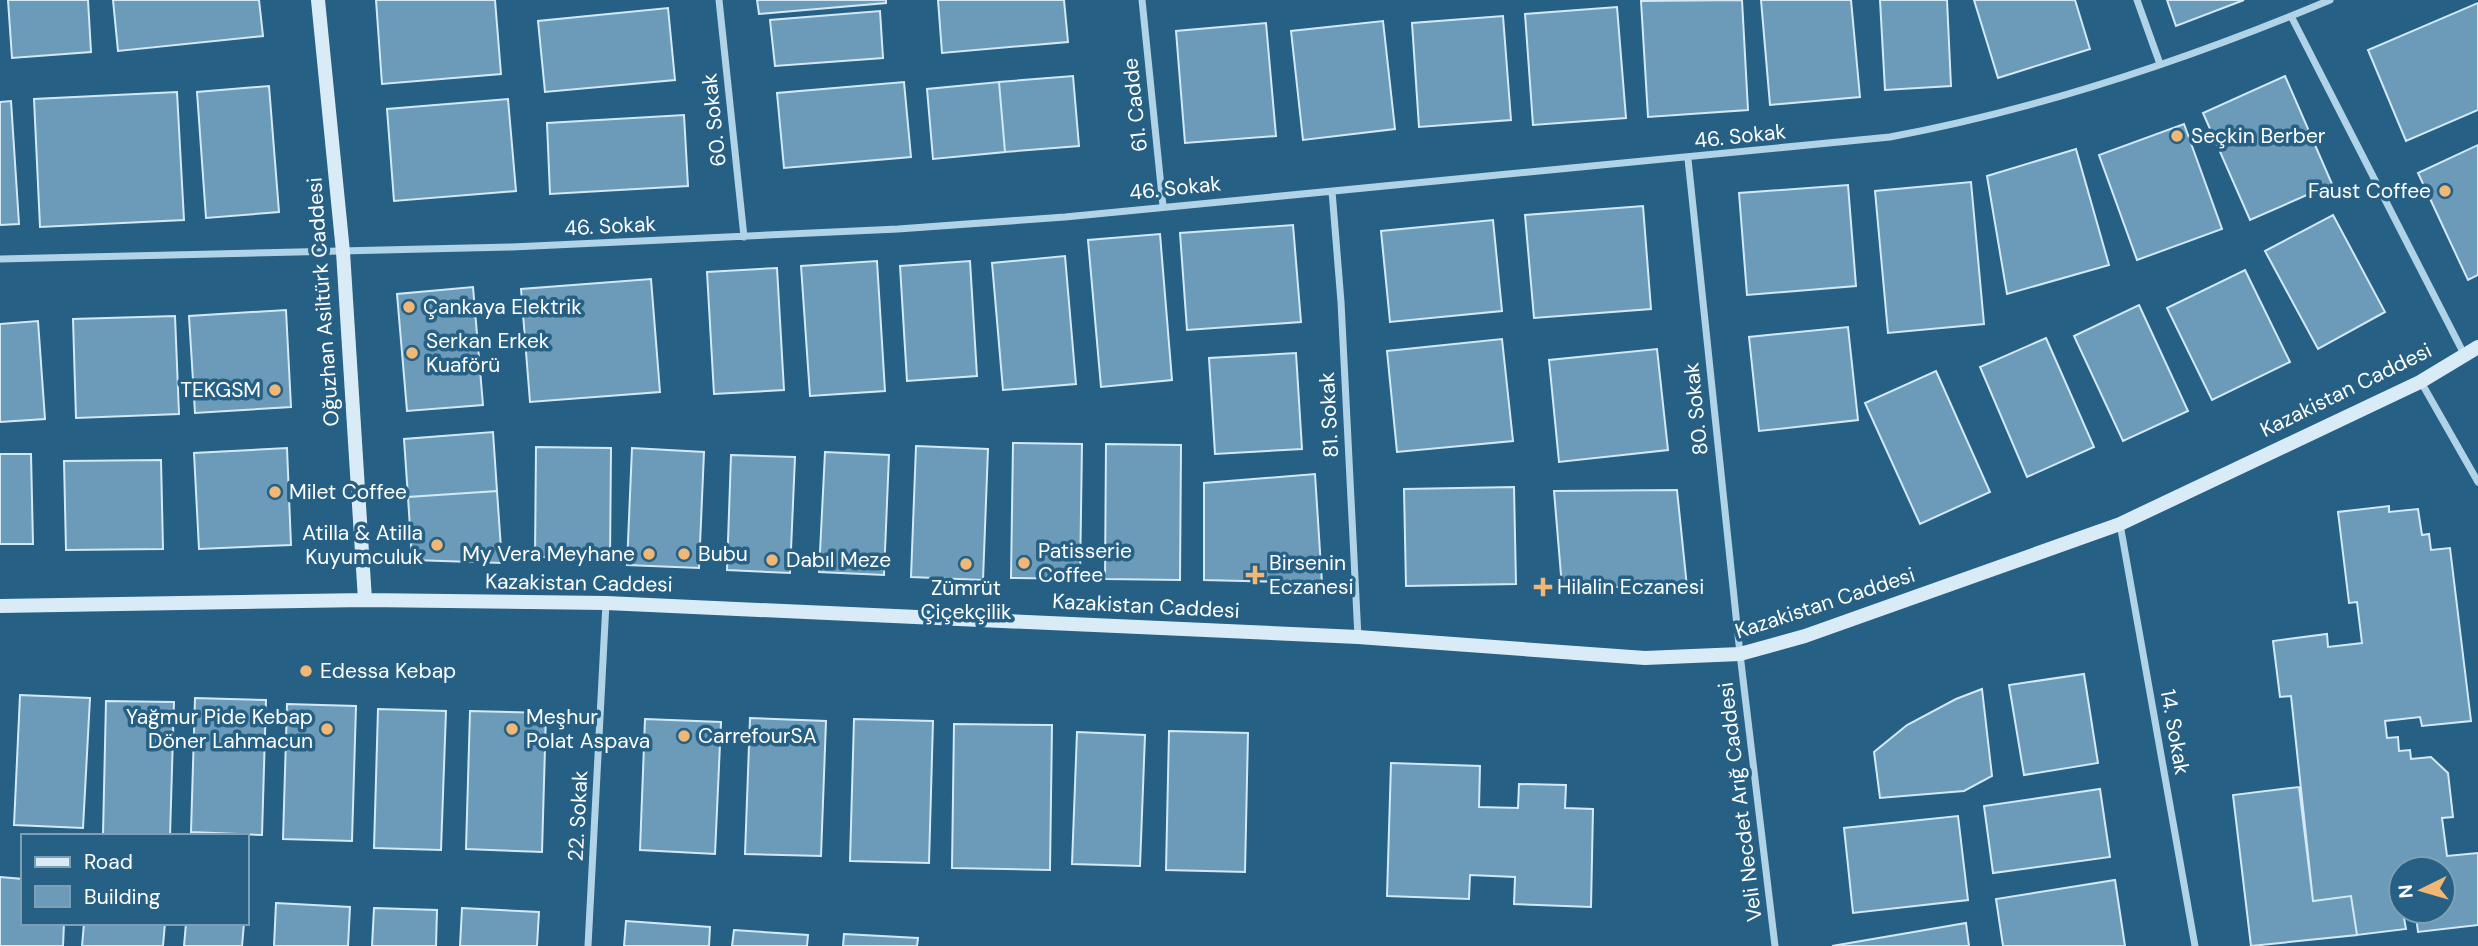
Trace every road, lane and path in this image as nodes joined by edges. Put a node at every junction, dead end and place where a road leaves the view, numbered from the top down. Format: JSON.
{"nodes":[{"id":1,"x":318,"y":0,"type":"edge"},
{"id":2,"x":719,"y":0,"type":"edge"},
{"id":3,"x":1142,"y":0,"type":"edge"},
{"id":4,"x":2137,"y":0,"type":"edge"},
{"id":5,"x":2330,"y":0,"type":"edge"},
{"id":6,"x":2291,"y":16,"type":"junction"},
{"id":7,"x":2160,"y":64,"type":"junction"},
{"id":8,"x":1688,"y":159,"type":"junction"},
{"id":9,"x":1332,"y":191,"type":"junction"},
{"id":10,"x":1163,"y":206,"type":"junction"},
{"id":11,"x":744,"y":237,"type":"junction"},
{"id":12,"x":343,"y":252,"type":"junction"},
{"id":13,"x":0,"y":259,"type":"edge"},
{"id":14,"x":2478,"y":347,"type":"edge"},
{"id":15,"x":2464,"y":354,"type":"junction"},
{"id":16,"x":2420,"y":382,"type":"junction"},
{"id":17,"x":2478,"y":482,"type":"edge"},
{"id":18,"x":2120,"y":524,"type":"junction"},
{"id":19,"x":365,"y":600,"type":"junction"},
{"id":20,"x":606,"y":603,"type":"junction"},
{"id":21,"x":0,"y":606,"type":"edge"},
{"id":22,"x":1358,"y":637,"type":"junction"},
{"id":23,"x":1740,"y":654,"type":"junction"},
{"id":24,"x":588,"y":946,"type":"edge"},
{"id":25,"x":1775,"y":946,"type":"edge"},
{"id":26,"x":2195,"y":946,"type":"edge"}],
"edges":[{"from":1,"to":12,"type":"main road","name":"Oğuzhan Asiltürk Caddesi"},
{"from":2,"to":11,"type":"street","name":"60. Sokak"},
{"from":3,"to":10,"type":"street","name":"61. Cadde"},
{"from":4,"to":7,"type":"street"},
{"from":5,"to":6,"type":"street","name":"46. Sokak"},
{"from":6,"to":7,"type":"street","name":"46. Sokak"},
{"from":6,"to":15,"type":"street"},
{"from":7,"to":8,"type":"street","name":"46. Sokak"},
{"from":8,"to":9,"type":"street","name":"46. Sokak"},
{"from":8,"to":23,"type":"street","name":"80. Sokak"},
{"from":9,"to":10,"type":"street","name":"46. Sokak"},
{"from":9,"to":22,"type":"street","name":"81. Sokak"},
{"from":10,"to":11,"type":"street","name":"46. Sokak"},
{"from":11,"to":12,"type":"street","name":"46. Sokak"},
{"from":12,"to":13,"type":"street","name":"46. Sokak"},
{"from":12,"to":19,"type":"main road","name":"Oğuzhan Asiltürk Caddesi"},
{"from":14,"to":15,"type":"main road","name":"Kazakistan Caddesi"},
{"from":15,"to":16,"type":"main road","name":"Kazakistan Caddesi"},
{"from":16,"to":17,"type":"street"},
{"from":16,"to":18,"type":"main road","name":"Kazakistan Caddesi"},
{"from":18,"to":23,"type":"main road","name":"Kazakistan Caddesi"},
{"from":18,"to":26,"type":"street","name":"14. Sokak"},
{"from":19,"to":20,"type":"main road","name":"Kazakistan Caddesi"},
{"from":19,"to":21,"type":"main road","name":"Kazakistan Caddesi"},
{"from":20,"to":22,"type":"main road","name":"Kazakistan Caddesi"},
{"from":20,"to":24,"type":"street","name":"22. Sokak"},
{"from":22,"to":23,"type":"main road","name":"Kazakistan Caddesi"},
{"from":23,"to":25,"type":"street","name":"Veli Necdet Arığ Caddesi"}]}
